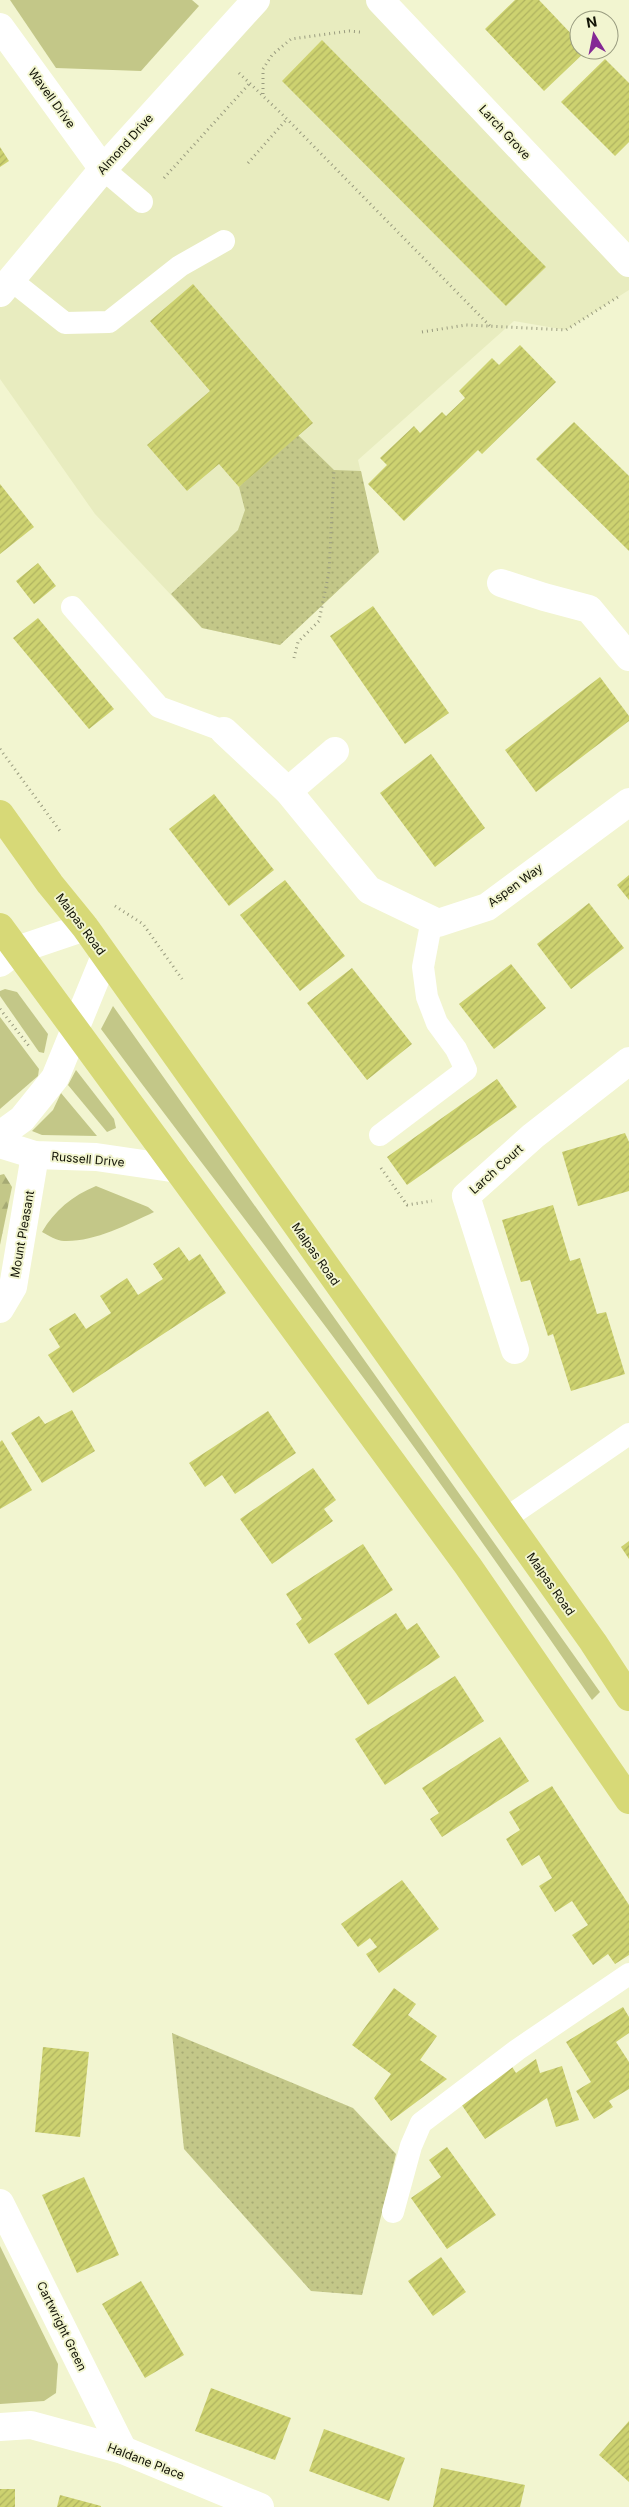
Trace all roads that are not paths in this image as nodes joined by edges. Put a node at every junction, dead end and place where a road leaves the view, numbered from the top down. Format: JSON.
{"nodes":[{"id":1,"x":256,"y":0,"type":"edge"},
{"id":2,"x":380,"y":0,"type":"edge"},
{"id":3,"x":0,"y":27,"type":"edge"},
{"id":4,"x":103,"y":169,"type":"junction"},
{"id":5,"x":142,"y":202,"type":"road end"},
{"id":6,"x":224,"y":241,"type":"dead end"},
{"id":7,"x":629,"y":263,"type":"edge"},
{"id":8,"x":6,"y":287,"type":"edge"},
{"id":9,"x":502,"y":583,"type":"dead end"},
{"id":10,"x":72,"y":607,"type":"dead end"},
{"id":11,"x":629,"y":657,"type":"edge"},
{"id":12,"x":224,"y":731,"type":"joint"},
{"id":13,"x":334,"y":751,"type":"dead end"},
{"id":14,"x":288,"y":791,"type":"junction"},
{"id":15,"x":629,"y":802,"type":"edge"},
{"id":16,"x":0,"y":814,"type":"edge"},
{"id":17,"x":432,"y":919,"type":"junction"},
{"id":18,"x":0,"y":927,"type":"edge"},
{"id":19,"x":85,"y":927,"type":"junction"},
{"id":20,"x":105,"y":956,"type":"junction"},
{"id":21,"x":8,"y":957,"type":"edge"},
{"id":22,"x":74,"y":1028,"type":"junction"},
{"id":23,"x":629,"y":1062,"type":"edge"},
{"id":24,"x":0,"y":1135,"type":"edge"},
{"id":25,"x":380,"y":1135,"type":"road end"},
{"id":26,"x":0,"y":1144,"type":"edge"},
{"id":27,"x":35,"y":1155,"type":"junction"},
{"id":28,"x":178,"y":1169,"type":"junction"},
{"id":29,"x":0,"y":1309,"type":"edge"},
{"id":30,"x":515,"y":1350,"type":"dead end"},
{"id":31,"x":629,"y":1434,"type":"edge"},
{"id":32,"x":505,"y":1519,"type":"junction"},
{"id":33,"x":629,"y":1697,"type":"edge"},
{"id":34,"x":629,"y":1800,"type":"edge"},
{"id":35,"x":629,"y":1974,"type":"edge"},
{"id":36,"x":0,"y":2202,"type":"edge"},
{"id":37,"x":393,"y":2212,"type":"dead end"},
{"id":38,"x":0,"y":2426,"type":"edge"},
{"id":39,"x":123,"y":2450,"type":"junction"},
{"id":40,"x":260,"y":2507,"type":"edge"}],
"edges":[{"from":1,"to":4,"type":"street","name":"Almond Drive"},
{"from":2,"to":7,"type":"street","name":"Larch Grove"},
{"from":3,"to":4,"type":"street","name":"Wavell Drive"},
{"from":4,"to":5,"type":"lane"},
{"from":4,"to":8,"type":"street","name":"Almond Drive"},
{"from":6,"to":8,"type":"lane"},
{"from":9,"to":11,"type":"street"},
{"from":10,"to":12,"type":"lane"},
{"from":12,"to":14,"type":"street","name":"Aspen Way"},
{"from":13,"to":14,"type":"street"},
{"from":14,"to":17,"type":"street","name":"Aspen Way"},
{"from":15,"to":17,"type":"street","name":"Aspen Way"},
{"from":16,"to":19,"type":"main road","name":"Malpas Road"},
{"from":17,"to":25,"type":"lane"},
{"from":18,"to":21,"type":"main road"},
{"from":19,"to":20,"type":"main road","name":"Malpas Road"},
{"from":19,"to":21,"type":"street"},
{"from":20,"to":22,"type":"street"},
{"from":20,"to":32,"type":"main road","name":"Malpas Road"},
{"from":21,"to":22,"type":"main road"},
{"from":22,"to":24,"type":"street"},
{"from":22,"to":28,"type":"main road"},
{"from":23,"to":30,"type":"street","name":"Larch Court"},
{"from":26,"to":27,"type":"street","name":"Russell Drive"},
{"from":27,"to":28,"type":"street","name":"Russell Drive"},
{"from":27,"to":29,"type":"street","name":"Mount Pleasant"},
{"from":28,"to":34,"type":"main road"},
{"from":31,"to":32,"type":"lane"},
{"from":32,"to":33,"type":"main road","name":"Malpas Road"},
{"from":35,"to":37,"type":"lane"},
{"from":36,"to":39,"type":"street","name":"Cartwright Green"},
{"from":38,"to":39,"type":"street","name":"Haldane Place"},
{"from":39,"to":40,"type":"street","name":"Haldane Place"}]}
